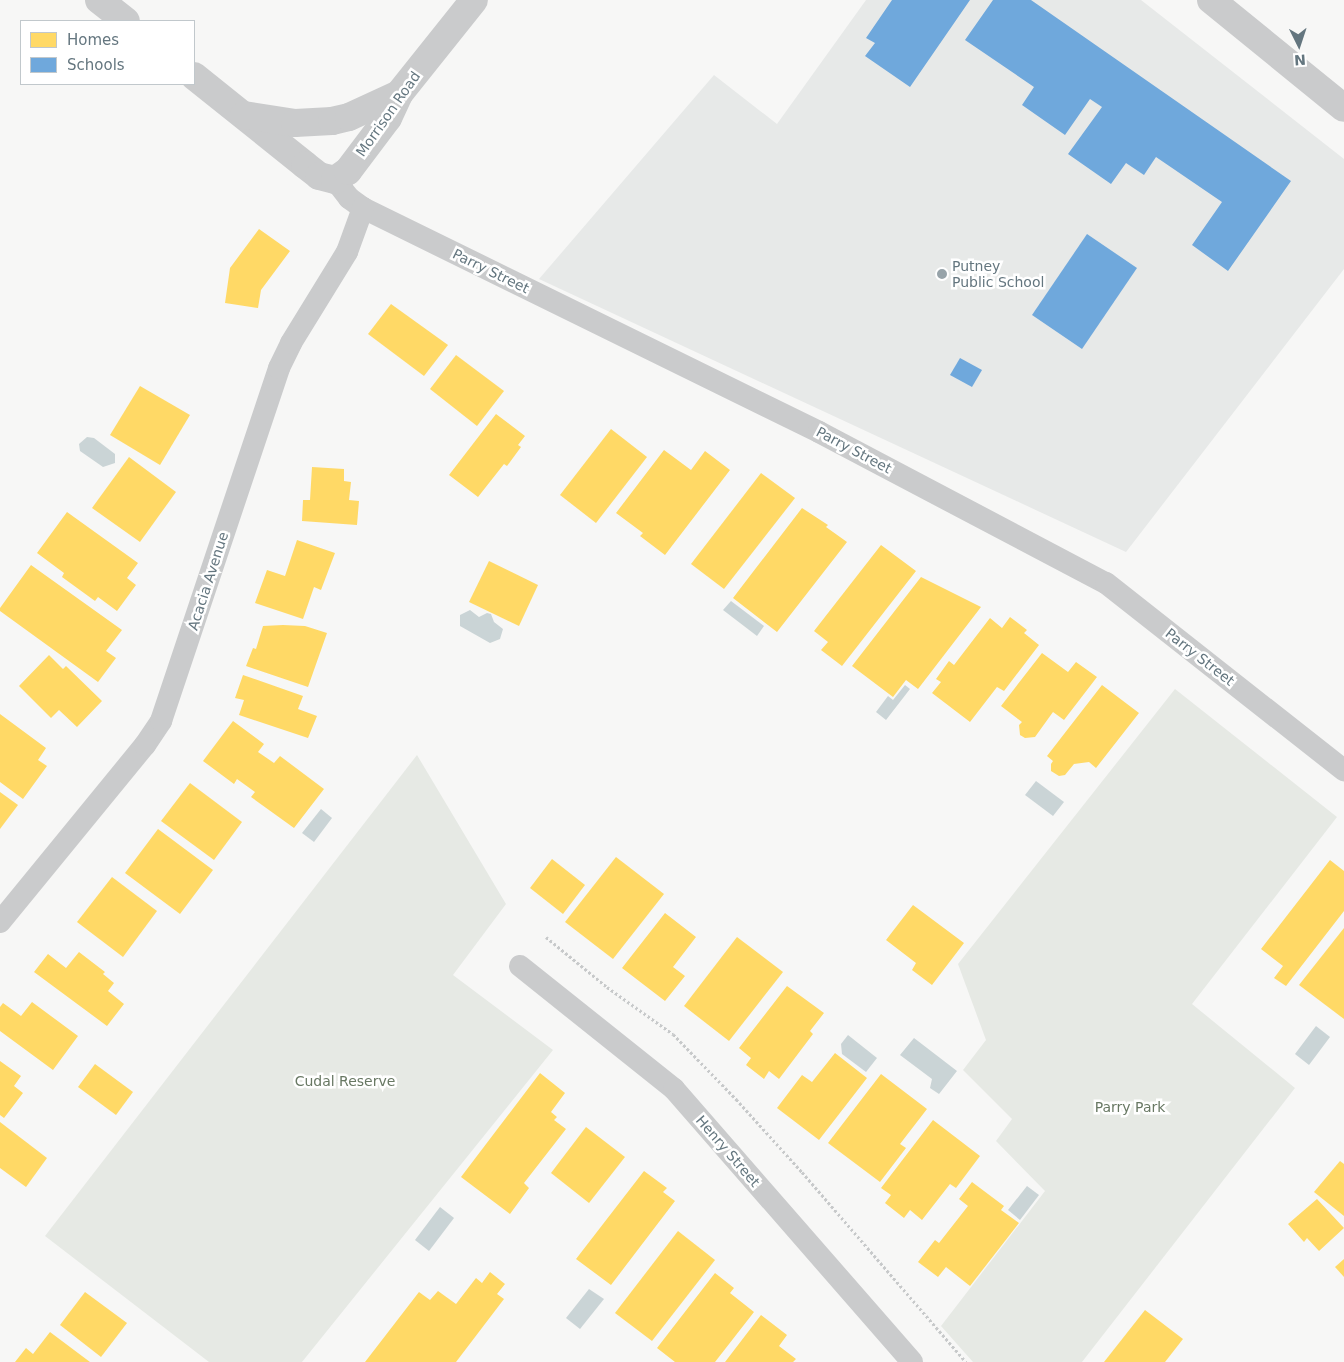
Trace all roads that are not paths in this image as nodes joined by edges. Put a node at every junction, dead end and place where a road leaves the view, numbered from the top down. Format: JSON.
{"nodes":[{"id":1,"x":99,"y":0,"type":"edge"},
{"id":2,"x":474,"y":0,"type":"edge"},
{"id":3,"x":1211,"y":0,"type":"edge"},
{"id":4,"x":125,"y":20,"type":"edge"},
{"id":5,"x":195,"y":77,"type":"edge"},
{"id":6,"x":399,"y":94,"type":"junction"},
{"id":7,"x":1344,"y":108,"type":"edge"},
{"id":8,"x":240,"y":114,"type":"junction"},
{"id":9,"x":335,"y":180,"type":"junction"},
{"id":10,"x":363,"y":208,"type":"junction"},
{"id":11,"x":1344,"y":770,"type":"edge"},
{"id":12,"x":0,"y":922,"type":"edge"},
{"id":13,"x":520,"y":966,"type":"dead end"},
{"id":14,"x":912,"y":1362,"type":"edge"}],
"edges":[{"from":1,"to":4,"type":"street"},
{"from":2,"to":6,"type":"street","name":"Morrison Road"},
{"from":3,"to":7,"type":"street"},
{"from":5,"to":8,"type":"street"},
{"from":6,"to":8,"type":"street"},
{"from":6,"to":9,"type":"street","name":"Morrison Road"},
{"from":8,"to":9,"type":"street"},
{"from":9,"to":10,"type":"street","name":"Parry Street"},
{"from":10,"to":11,"type":"street","name":"Parry Street"},
{"from":10,"to":12,"type":"street","name":"Acacia Avenue"},
{"from":13,"to":14,"type":"street","name":"Henry Street"}]}
